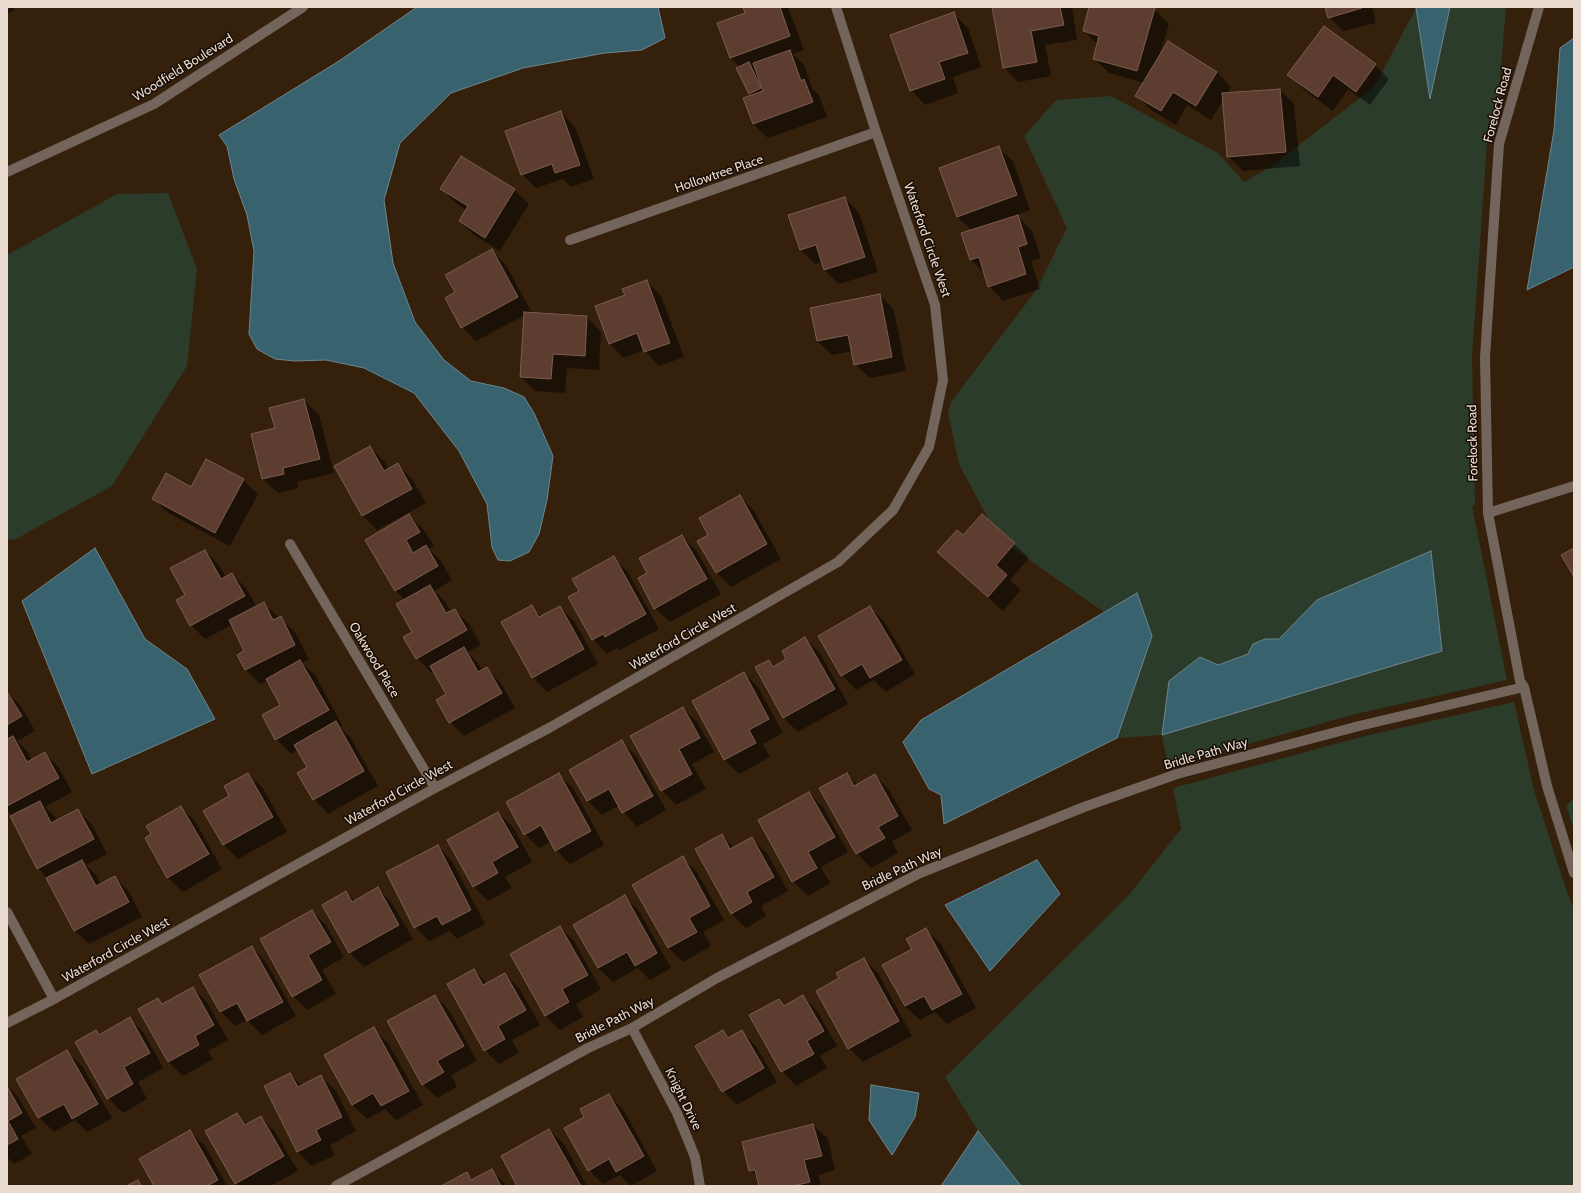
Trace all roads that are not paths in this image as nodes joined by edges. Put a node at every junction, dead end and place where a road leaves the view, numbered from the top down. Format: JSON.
{"nodes":[{"id":1,"x":303,"y":7,"type":"edge"},
{"id":2,"x":836,"y":7,"type":"edge"},
{"id":3,"x":1539,"y":7,"type":"edge"},
{"id":4,"x":876,"y":132,"type":"junction"},
{"id":5,"x":7,"y":172,"type":"edge"},
{"id":6,"x":570,"y":240,"type":"dead end"},
{"id":7,"x":1574,"y":486,"type":"edge"},
{"id":8,"x":1488,"y":514,"type":"junction"},
{"id":9,"x":290,"y":544,"type":"dead end"},
{"id":10,"x":1524,"y":688,"type":"junction"},
{"id":11,"x":435,"y":788,"type":"junction"},
{"id":12,"x":1574,"y":873,"type":"edge"},
{"id":13,"x":7,"y":912,"type":"edge"},
{"id":14,"x":54,"y":999,"type":"junction"},
{"id":15,"x":7,"y":1023,"type":"edge"},
{"id":16,"x":632,"y":1028,"type":"junction"},
{"id":17,"x":336,"y":1186,"type":"edge"},
{"id":18,"x":700,"y":1186,"type":"edge"}],
"edges":[{"from":1,"to":5,"type":"street","name":"Woodfield Boulevard"},
{"from":2,"to":4,"type":"street","name":"Waterford Circle West"},
{"from":3,"to":8,"type":"street","name":"Forelock Road"},
{"from":4,"to":6,"type":"street","name":"Hollowtree Place"},
{"from":4,"to":11,"type":"street","name":"Waterford Circle West"},
{"from":7,"to":8,"type":"street"},
{"from":8,"to":10,"type":"street","name":"Forelock Road"},
{"from":9,"to":11,"type":"street","name":"Oakwood Place"},
{"from":10,"to":12,"type":"street","name":"Forelock Road"},
{"from":10,"to":16,"type":"street","name":"Bridle Path Way"},
{"from":11,"to":14,"type":"street","name":"Waterford Circle West"},
{"from":13,"to":14,"type":"street"},
{"from":14,"to":15,"type":"street","name":"Waterford Circle West"},
{"from":16,"to":17,"type":"street","name":"Bridle Path Way"},
{"from":16,"to":18,"type":"street","name":"Knight Drive"}]}
